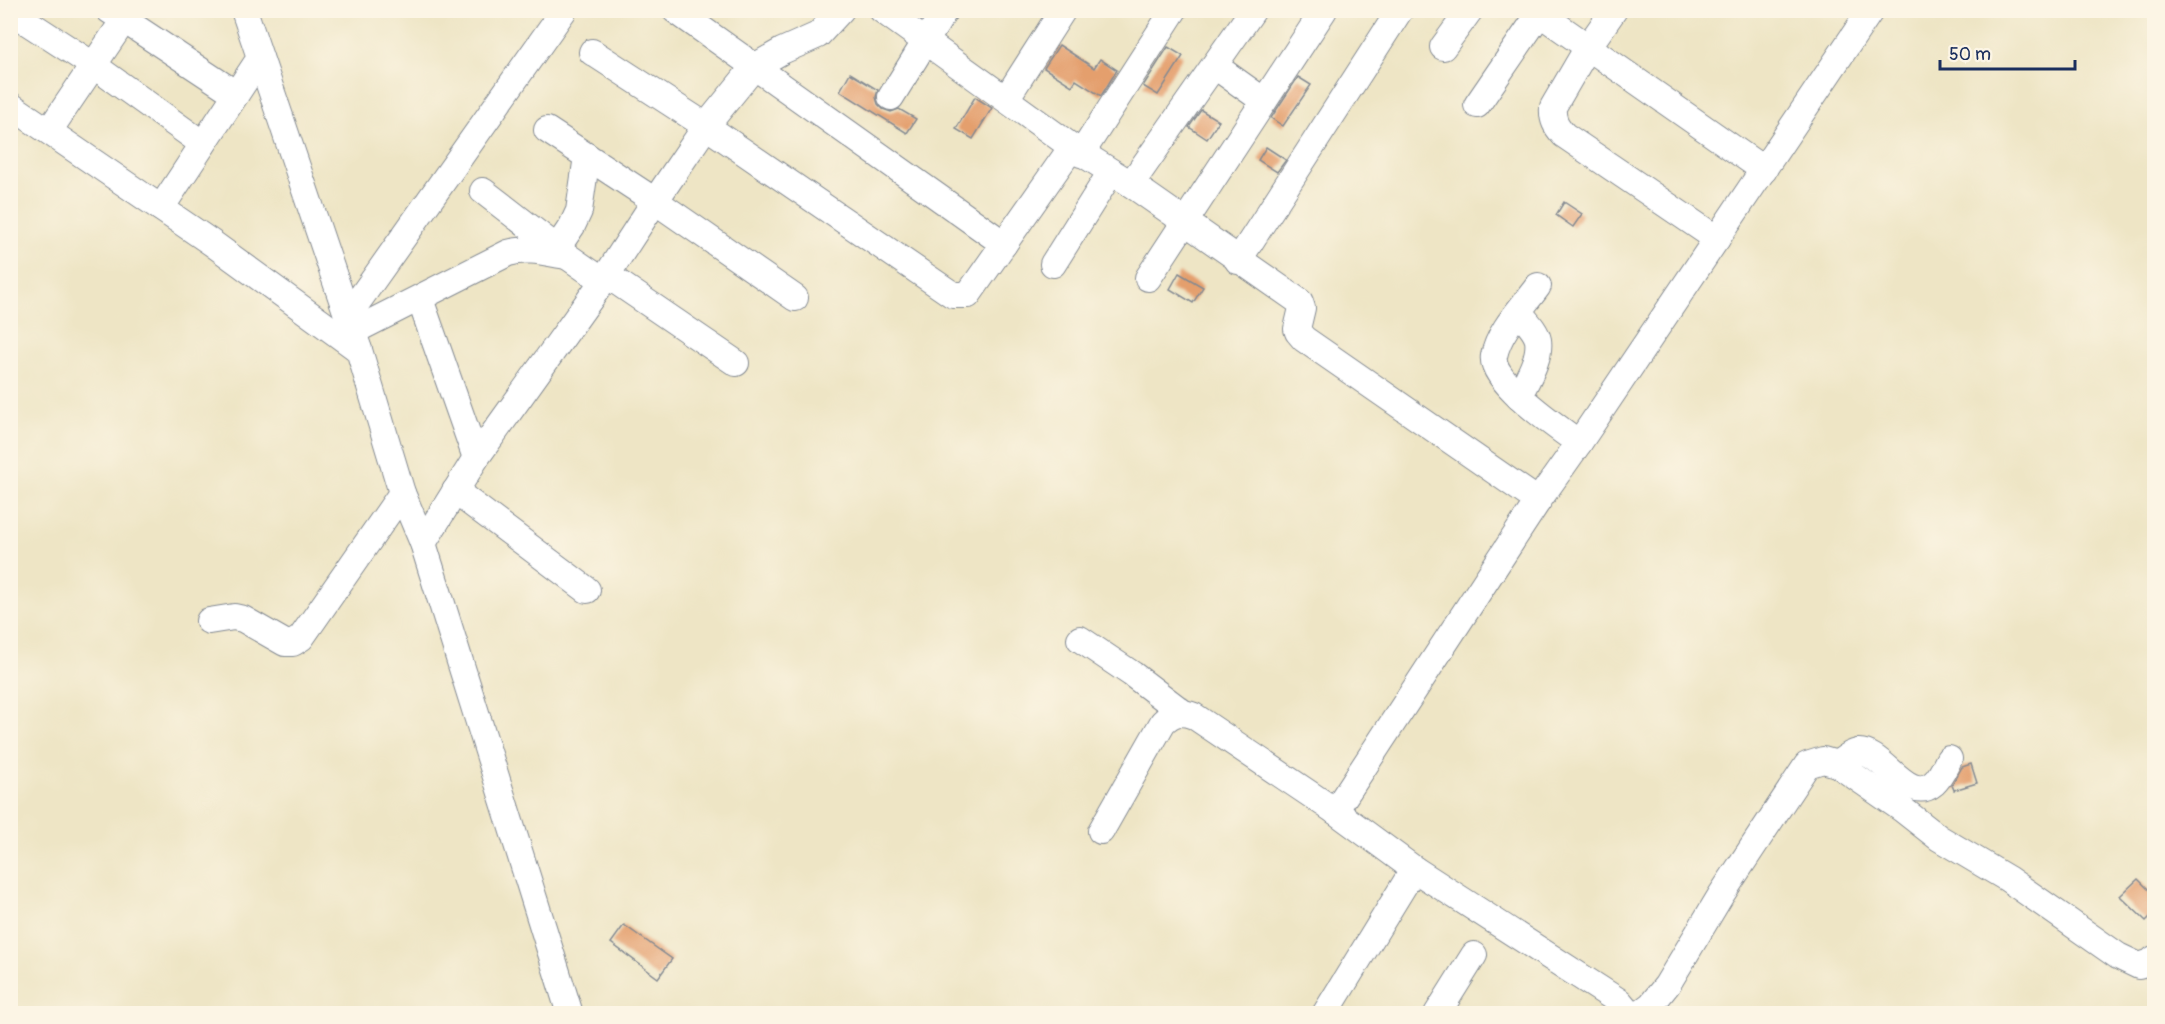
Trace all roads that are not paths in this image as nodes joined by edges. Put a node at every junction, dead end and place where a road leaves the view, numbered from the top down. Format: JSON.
{"nodes":[{"id":1,"x":244,"y":10,"type":"edge"},
{"id":2,"x":564,"y":10,"type":"edge"},
{"id":3,"x":675,"y":10,"type":"edge"},
{"id":4,"x":841,"y":10,"type":"edge"},
{"id":5,"x":882,"y":10,"type":"edge"},
{"id":6,"x":945,"y":10,"type":"edge"},
{"id":7,"x":1063,"y":10,"type":"edge"},
{"id":8,"x":1174,"y":10,"type":"edge"},
{"id":9,"x":1252,"y":10,"type":"edge"},
{"id":10,"x":1324,"y":10,"type":"edge"},
{"id":11,"x":1400,"y":10,"type":"edge"},
{"id":12,"x":1470,"y":10,"type":"edge"},
{"id":13,"x":1614,"y":10,"type":"edge"},
{"id":14,"x":1871,"y":10,"type":"edge"},
{"id":15,"x":10,"y":11,"type":"edge"},
{"id":16,"x":1539,"y":12,"type":"edge"},
{"id":17,"x":116,"y":15,"type":"edge"},
{"id":18,"x":925,"y":40,"type":"junction"},
{"id":19,"x":1443,"y":47,"type":"dead end"},
{"id":20,"x":1588,"y":47,"type":"junction"},
{"id":21,"x":592,"y":52,"type":"dead end"},
{"id":22,"x":260,"y":58,"type":"junction"},
{"id":23,"x":93,"y":65,"type":"junction"},
{"id":24,"x":1215,"y":66,"type":"junction"},
{"id":25,"x":754,"y":67,"type":"junction"},
{"id":26,"x":236,"y":94,"type":"junction"},
{"id":27,"x":891,"y":97,"type":"dead end"},
{"id":28,"x":1006,"y":99,"type":"junction"},
{"id":29,"x":1264,"y":101,"type":"junction"},
{"id":30,"x":10,"y":105,"type":"edge"},
{"id":31,"x":1477,"y":105,"type":"dead end"},
{"id":32,"x":706,"y":126,"type":"junction"},
{"id":33,"x":547,"y":130,"type":"dead end"},
{"id":34,"x":49,"y":131,"type":"junction"},
{"id":35,"x":203,"y":144,"type":"junction"},
{"id":36,"x":1076,"y":150,"type":"junction"},
{"id":37,"x":587,"y":156,"type":"junction"},
{"id":38,"x":1764,"y":170,"type":"junction"},
{"id":39,"x":1121,"y":178,"type":"junction"},
{"id":40,"x":483,"y":191,"type":"dead end"},
{"id":41,"x":654,"y":201,"type":"junction"},
{"id":42,"x":161,"y":208,"type":"junction"},
{"id":43,"x":1185,"y":221,"type":"junction"},
{"id":44,"x":1717,"y":239,"type":"junction"},
{"id":45,"x":1004,"y":244,"type":"junction"},
{"id":46,"x":562,"y":252,"type":"junction"},
{"id":47,"x":1238,"y":261,"type":"junction"},
{"id":48,"x":1053,"y":264,"type":"dead end"},
{"id":49,"x":605,"y":278,"type":"junction"},
{"id":50,"x":1148,"y":278,"type":"dead end"},
{"id":51,"x":1538,"y":286,"type":"dead end"},
{"id":52,"x":795,"y":298,"type":"dead end"},
{"id":53,"x":420,"y":299,"type":"junction"},
{"id":54,"x":1519,"y":312,"type":"junction"},
{"id":55,"x":353,"y":333,"type":"junction"},
{"id":56,"x":736,"y":363,"type":"dead end"},
{"id":57,"x":1519,"y":396,"type":"junction"},
{"id":58,"x":1579,"y":443,"type":"junction"},
{"id":59,"x":476,"y":458,"type":"junction"},
{"id":60,"x":455,"y":491,"type":"junction"},
{"id":61,"x":402,"y":494,"type":"junction"},
{"id":62,"x":1538,"y":501,"type":"junction"},
{"id":63,"x":423,"y":543,"type":"junction"},
{"id":64,"x":587,"y":590,"type":"dead end"},
{"id":65,"x":209,"y":621,"type":"dead end"},
{"id":66,"x":1080,"y":639,"type":"dead end"},
{"id":67,"x":1182,"y":711,"type":"junction"},
{"id":68,"x":1949,"y":759,"type":"dead end"},
{"id":69,"x":1837,"y":764,"type":"junction"},
{"id":70,"x":1335,"y":811,"type":"junction"},
{"id":71,"x":1101,"y":831,"type":"dead end"},
{"id":72,"x":1414,"y":869,"type":"junction"},
{"id":73,"x":1474,"y":955,"type":"dead end"},
{"id":74,"x":2154,"y":959,"type":"edge"},
{"id":75,"x":570,"y":1014,"type":"edge"},
{"id":76,"x":1324,"y":1014,"type":"edge"},
{"id":77,"x":1437,"y":1014,"type":"edge"},
{"id":78,"x":1632,"y":1014,"type":"edge"}],
"edges":[{"from":1,"to":22,"type":"street"},
{"from":2,"to":55,"type":"street"},
{"from":3,"to":25,"type":"street"},
{"from":4,"to":25,"type":"street"},
{"from":5,"to":18,"type":"street"},
{"from":6,"to":18,"type":"street"},
{"from":7,"to":28,"type":"street"},
{"from":8,"to":36,"type":"street"},
{"from":9,"to":24,"type":"street"},
{"from":10,"to":29,"type":"street"},
{"from":11,"to":47,"type":"street"},
{"from":12,"to":19,"type":"street"},
{"from":13,"to":20,"type":"street"},
{"from":14,"to":38,"type":"street"},
{"from":15,"to":23,"type":"street"},
{"from":16,"to":20,"type":"street"},
{"from":16,"to":31,"type":"street"},
{"from":17,"to":23,"type":"street"},
{"from":17,"to":26,"type":"street"},
{"from":18,"to":27,"type":"street"},
{"from":18,"to":28,"type":"street"},
{"from":20,"to":38,"type":"street"},
{"from":20,"to":44,"type":"street"},
{"from":21,"to":32,"type":"street"},
{"from":22,"to":26,"type":"street"},
{"from":22,"to":55,"type":"street"},
{"from":23,"to":34,"type":"street"},
{"from":23,"to":35,"type":"street"},
{"from":24,"to":29,"type":"street"},
{"from":24,"to":39,"type":"street"},
{"from":25,"to":32,"type":"street"},
{"from":25,"to":45,"type":"street"},
{"from":26,"to":35,"type":"street"},
{"from":28,"to":36,"type":"street"},
{"from":29,"to":43,"type":"street"},
{"from":30,"to":34,"type":"street"},
{"from":32,"to":41,"type":"street"},
{"from":32,"to":45,"type":"street"},
{"from":33,"to":37,"type":"street"},
{"from":34,"to":42,"type":"street"},
{"from":35,"to":42,"type":"street"},
{"from":36,"to":39,"type":"street"},
{"from":36,"to":45,"type":"street"},
{"from":37,"to":41,"type":"street"},
{"from":37,"to":46,"type":"street"},
{"from":38,"to":44,"type":"street"},
{"from":39,"to":43,"type":"street"},
{"from":39,"to":48,"type":"street"},
{"from":40,"to":46,"type":"street"},
{"from":41,"to":49,"type":"street"},
{"from":41,"to":52,"type":"street"},
{"from":42,"to":55,"type":"street"},
{"from":43,"to":47,"type":"street"},
{"from":43,"to":50,"type":"street"},
{"from":44,"to":58,"type":"street"},
{"from":46,"to":49,"type":"street"},
{"from":46,"to":53,"type":"street"},
{"from":47,"to":62,"type":"street"},
{"from":49,"to":56,"type":"street"},
{"from":49,"to":59,"type":"street"},
{"from":51,"to":54,"type":"street"},
{"from":53,"to":55,"type":"street"},
{"from":53,"to":59,"type":"street"},
{"from":54,"to":57,"type":"street"},
{"from":54,"to":57,"type":"street"},
{"from":55,"to":61,"type":"street"},
{"from":57,"to":58,"type":"street"},
{"from":58,"to":62,"type":"street"},
{"from":59,"to":60,"type":"street"},
{"from":60,"to":63,"type":"street"},
{"from":60,"to":64,"type":"street"},
{"from":61,"to":63,"type":"street"},
{"from":61,"to":65,"type":"street"},
{"from":62,"to":70,"type":"street"},
{"from":63,"to":75,"type":"street"},
{"from":66,"to":67,"type":"street"},
{"from":67,"to":70,"type":"street"},
{"from":67,"to":71,"type":"street"},
{"from":68,"to":69,"type":"street"},
{"from":69,"to":74,"type":"street"},
{"from":69,"to":78,"type":"street"},
{"from":70,"to":72,"type":"street"},
{"from":72,"to":76,"type":"street"},
{"from":72,"to":78,"type":"street"},
{"from":73,"to":77,"type":"street"}]}
